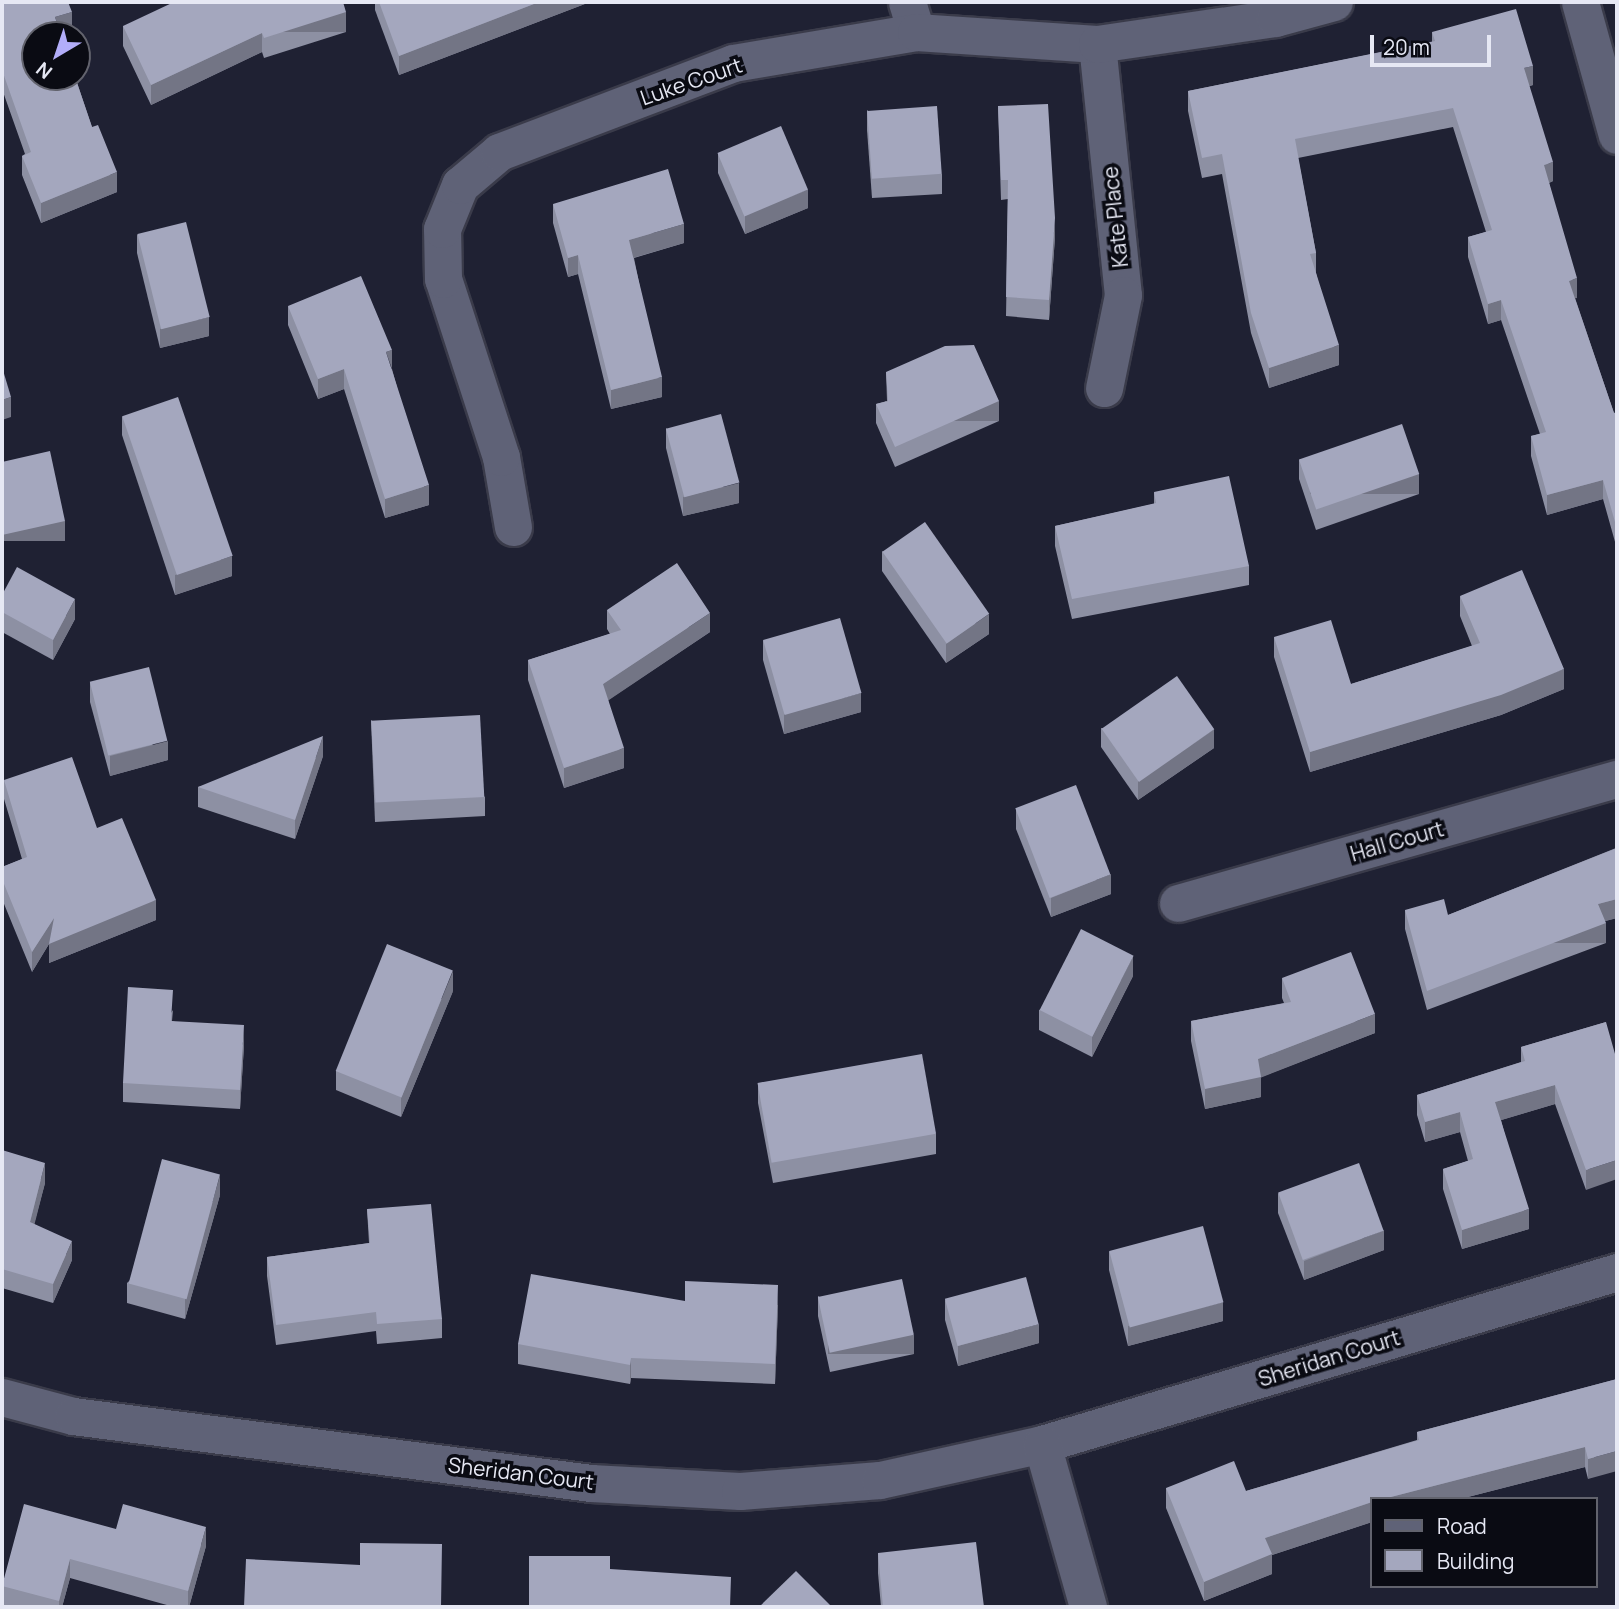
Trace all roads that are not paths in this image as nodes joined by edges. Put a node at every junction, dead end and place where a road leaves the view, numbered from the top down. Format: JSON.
{"nodes":[{"id":1,"x":1334,"y":2,"type":"edge"},
{"id":2,"x":1580,"y":2,"type":"edge"},
{"id":3,"x":911,"y":17,"type":"edge"},
{"id":4,"x":1097,"y":44,"type":"junction"},
{"id":5,"x":1617,"y":135,"type":"edge"},
{"id":6,"x":1104,"y":388,"type":"dead end"},
{"id":7,"x":513,"y":527,"type":"dead end"},
{"id":8,"x":1617,"y":779,"type":"edge"},
{"id":9,"x":1178,"y":903,"type":"dead end"},
{"id":10,"x":1617,"y":1272,"type":"edge"},
{"id":11,"x":2,"y":1397,"type":"edge"},
{"id":12,"x":1042,"y":1444,"type":"junction"},
{"id":13,"x":1088,"y":1607,"type":"edge"}],
"edges":[{"from":1,"to":4,"type":"street","name":"Luke Court"},
{"from":2,"to":5,"type":"street"},
{"from":3,"to":4,"type":"street","name":"Luke Court"},
{"from":3,"to":7,"type":"street","name":"Luke Court"},
{"from":4,"to":6,"type":"street","name":"Kate Place"},
{"from":8,"to":9,"type":"street","name":"Hall Court"},
{"from":10,"to":12,"type":"street","name":"Sheridan Court"},
{"from":11,"to":12,"type":"street","name":"Sheridan Court"},
{"from":12,"to":13,"type":"street"}]}
